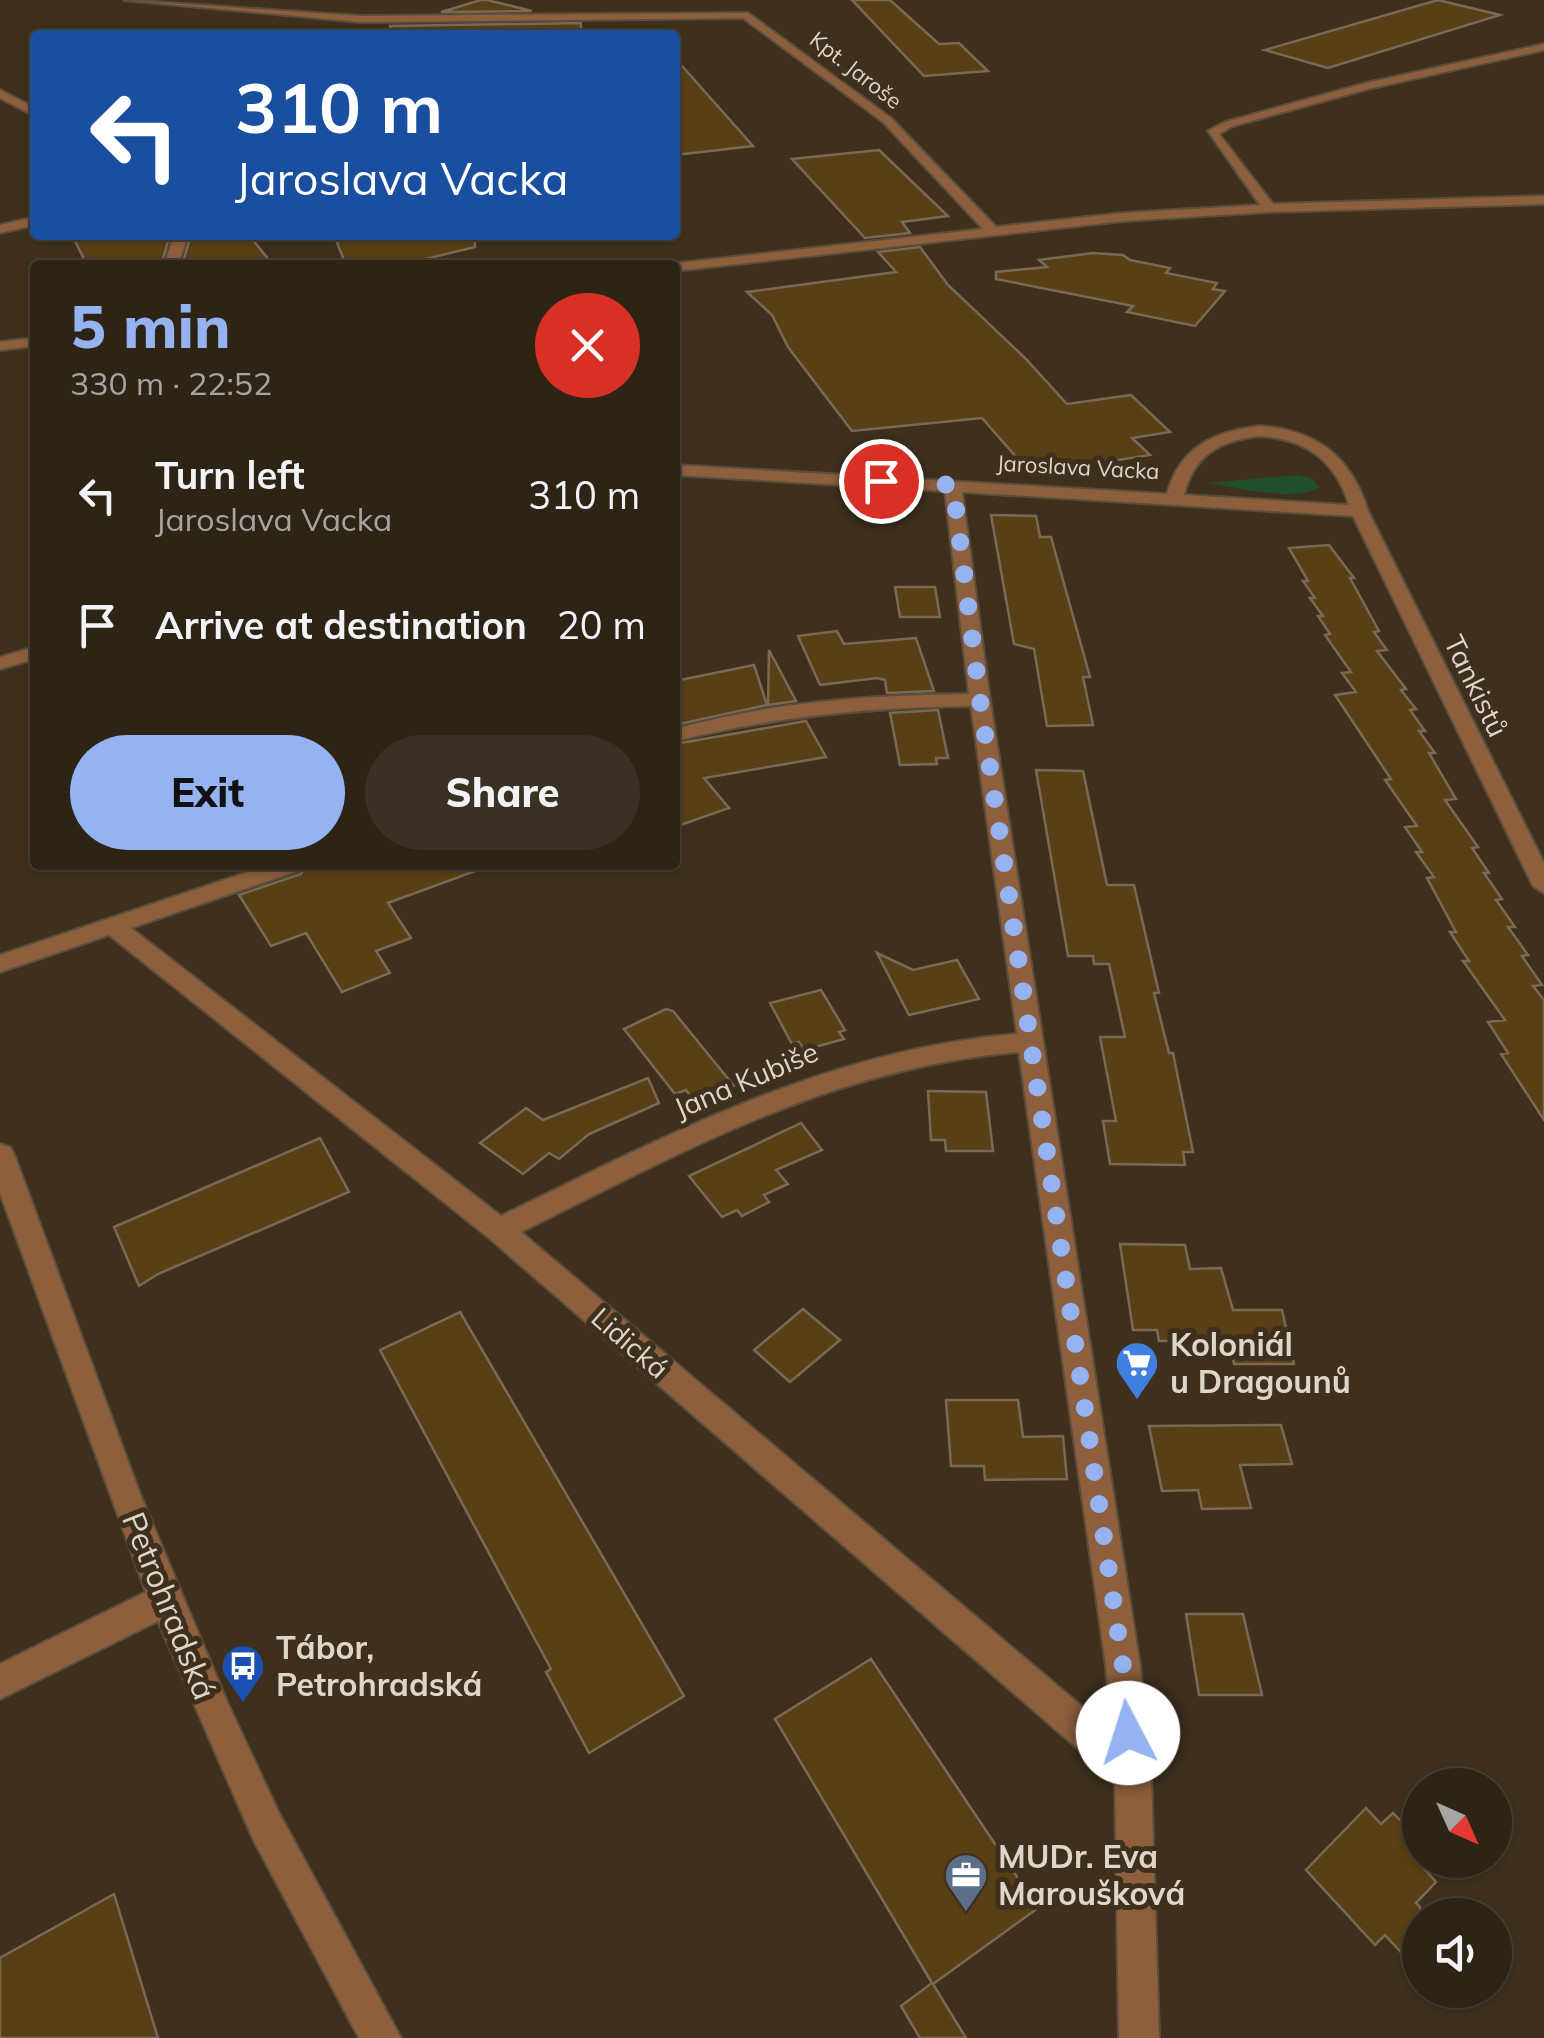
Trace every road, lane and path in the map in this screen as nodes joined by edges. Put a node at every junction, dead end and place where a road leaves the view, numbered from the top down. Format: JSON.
{"nodes":[{"id":1,"x":128,"y":0,"type":"edge"},
{"id":2,"x":330,"y":4,"type":"dead end"},
{"id":3,"x":542,"y":4,"type":"dead end"},
{"id":4,"x":298,"y":13,"type":"junction"},
{"id":5,"x":496,"y":18,"type":"junction"},
{"id":6,"x":1544,"y":47,"type":"edge"},
{"id":7,"x":0,"y":93,"type":"edge"},
{"id":8,"x":30,"y":110,"type":"edge"},
{"id":9,"x":1544,"y":200,"type":"edge"},
{"id":10,"x":1269,"y":208,"type":"junction"},
{"id":11,"x":30,"y":223,"type":"edge"},
{"id":12,"x":0,"y":228,"type":"edge"},
{"id":13,"x":992,"y":231,"type":"junction"},
{"id":14,"x":680,"y":266,"type":"edge"},
{"id":15,"x":30,"y":343,"type":"edge"},
{"id":16,"x":0,"y":346,"type":"edge"},
{"id":17,"x":680,"y":470,"type":"edge"},
{"id":18,"x":953,"y":485,"type":"junction"},
{"id":19,"x":1175,"y":498,"type":"junction"},
{"id":20,"x":1359,"y":511,"type":"junction"},
{"id":21,"x":30,"y":654,"type":"edge"},
{"id":22,"x":0,"y":663,"type":"edge"},
{"id":23,"x":980,"y":700,"type":"junction"},
{"id":24,"x":680,"y":735,"type":"edge"},
{"id":25,"x":278,"y":870,"type":"edge"},
{"id":26,"x":1544,"y":886,"type":"edge"},
{"id":27,"x":114,"y":927,"type":"junction"},
{"id":28,"x":0,"y":964,"type":"edge"},
{"id":29,"x":1032,"y":1042,"type":"junction"},
{"id":30,"x":0,"y":1154,"type":"edge"},
{"id":31,"x":499,"y":1230,"type":"junction"},
{"id":32,"x":164,"y":1601,"type":"junction"},
{"id":33,"x":0,"y":1682,"type":"edge"},
{"id":34,"x":1133,"y":1773,"type":"junction"},
{"id":35,"x":380,"y":2038,"type":"edge"},
{"id":36,"x":1139,"y":2038,"type":"edge"}],
"edges":[{"from":1,"to":4,"type":"street","name":"Kpt. Jaroše"},
{"from":2,"to":4,"type":"street"},
{"from":3,"to":5,"type":"street"},
{"from":4,"to":5,"type":"street","name":"Kpt. Jaroše"},
{"from":5,"to":13,"type":"street","name":"Kpt. Jaroše"},
{"from":6,"to":10,"type":"street"},
{"from":7,"to":8,"type":"street"},
{"from":9,"to":10,"type":"street"},
{"from":10,"to":13,"type":"street"},
{"from":11,"to":12,"type":"street"},
{"from":13,"to":14,"type":"street"},
{"from":15,"to":16,"type":"street"},
{"from":17,"to":18,"type":"street","name":"Jaroslava Vacka"},
{"from":18,"to":19,"type":"street","name":"Jaroslava Vacka"},
{"from":18,"to":23,"type":"street"},
{"from":19,"to":20,"type":"street","name":"Jaroslava Vacka"},
{"from":19,"to":20,"type":"street","name":"Tankistů"},
{"from":20,"to":26,"type":"street","name":"Tankistů"},
{"from":21,"to":22,"type":"street"},
{"from":23,"to":24,"type":"street"},
{"from":23,"to":29,"type":"street"},
{"from":25,"to":27,"type":"street"},
{"from":27,"to":28,"type":"street"},
{"from":27,"to":31,"type":"street","name":"Lidická"},
{"from":29,"to":31,"type":"street","name":"Jana Kubiše"},
{"from":29,"to":34,"type":"street"},
{"from":30,"to":32,"type":"street","name":"Petrohradská"},
{"from":31,"to":34,"type":"street","name":"Lidická"},
{"from":32,"to":33,"type":"street"},
{"from":32,"to":35,"type":"street","name":"Petrohradská"},
{"from":34,"to":36,"type":"street"}]}
